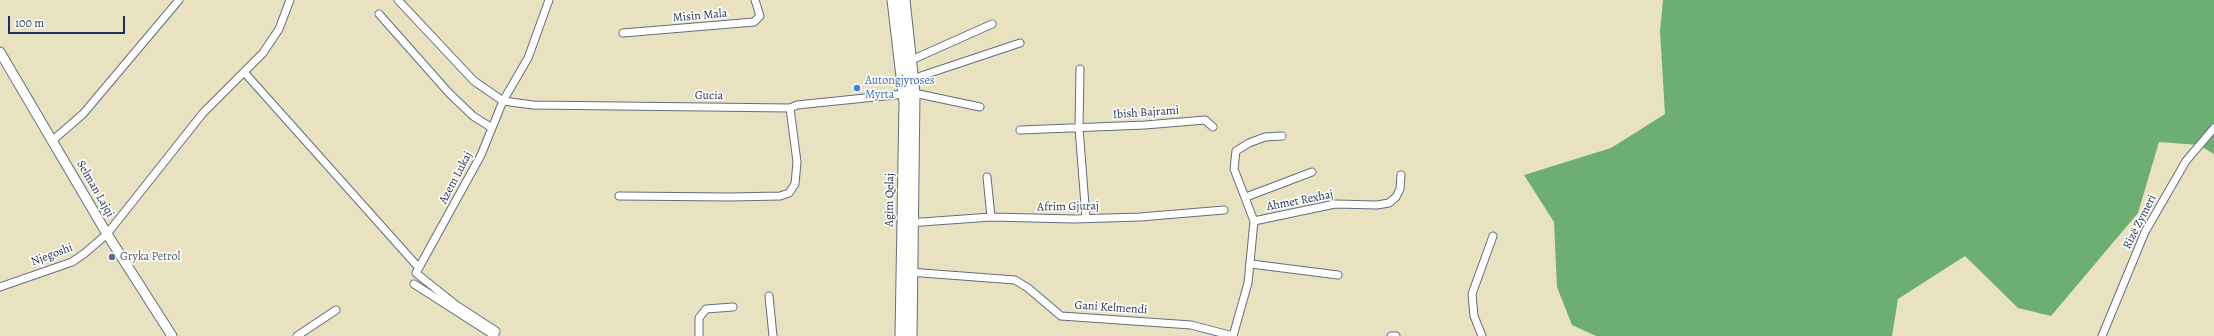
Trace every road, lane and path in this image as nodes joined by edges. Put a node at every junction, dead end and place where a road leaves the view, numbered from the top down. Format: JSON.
{"nodes":[{"id":1,"x":179,"y":0,"type":"edge"},
{"id":2,"x":290,"y":0,"type":"edge"},
{"id":3,"x":398,"y":0,"type":"edge"},
{"id":4,"x":549,"y":0,"type":"edge"},
{"id":5,"x":755,"y":0,"type":"edge"},
{"id":6,"x":893,"y":0,"type":"edge"},
{"id":7,"x":904,"y":0,"type":"edge"},
{"id":8,"x":379,"y":14,"type":"dead end"},
{"id":9,"x":992,"y":24,"type":"dead end"},
{"id":10,"x":624,"y":33,"type":"dead end"},
{"id":11,"x":1020,"y":43,"type":"dead end"},
{"id":12,"x":0,"y":52,"type":"edge"},
{"id":13,"x":906,"y":63,"type":"junction"},
{"id":14,"x":1080,"y":69,"type":"dead end"},
{"id":15,"x":244,"y":72,"type":"junction"},
{"id":16,"x":912,"y":79,"type":"junction"},
{"id":17,"x":909,"y":94,"type":"junction"},
{"id":18,"x":503,"y":101,"type":"junction"},
{"id":19,"x":980,"y":107,"type":"dead end"},
{"id":20,"x":790,"y":108,"type":"junction"},
{"id":21,"x":1213,"y":127,"type":"dead end"},
{"id":22,"x":492,"y":128,"type":"junction"},
{"id":23,"x":1079,"y":128,"type":"junction"},
{"id":24,"x":2214,"y":128,"type":"edge"},
{"id":25,"x":1020,"y":130,"type":"dead end"},
{"id":26,"x":1282,"y":136,"type":"dead end"},
{"id":27,"x":53,"y":140,"type":"junction"},
{"id":28,"x":1312,"y":172,"type":"dead end"},
{"id":29,"x":1401,"y":175,"type":"dead end"},
{"id":30,"x":987,"y":177,"type":"dead end"},
{"id":31,"x":619,"y":196,"type":"dead end"},
{"id":32,"x":1246,"y":197,"type":"junction"},
{"id":33,"x":1224,"y":210,"type":"dead end"},
{"id":34,"x":991,"y":217,"type":"junction"},
{"id":35,"x":1086,"y":218,"type":"junction"},
{"id":36,"x":1254,"y":221,"type":"junction"},
{"id":37,"x":908,"y":223,"type":"junction"},
{"id":38,"x":108,"y":234,"type":"junction"},
{"id":39,"x":1493,"y":236,"type":"dead end"},
{"id":40,"x":1251,"y":264,"type":"junction"},
{"id":41,"x":419,"y":268,"type":"junction"},
{"id":42,"x":907,"y":272,"type":"junction"},
{"id":43,"x":1338,"y":275,"type":"dead end"},
{"id":44,"x":414,"y":284,"type":"dead end"},
{"id":45,"x":0,"y":286,"type":"edge"},
{"id":46,"x":769,"y":296,"type":"dead end"},
{"id":47,"x":733,"y":307,"type":"dead end"},
{"id":48,"x":336,"y":310,"type":"dead end"},
{"id":49,"x":496,"y":333,"type":"edge"},
{"id":50,"x":172,"y":336,"type":"edge"},
{"id":51,"x":296,"y":336,"type":"edge"},
{"id":52,"x":699,"y":336,"type":"edge"},
{"id":53,"x":773,"y":336,"type":"edge"},
{"id":54,"x":900,"y":336,"type":"edge"},
{"id":55,"x":911,"y":336,"type":"edge"},
{"id":56,"x":1233,"y":336,"type":"edge"},
{"id":57,"x":1391,"y":336,"type":"edge"},
{"id":58,"x":1396,"y":336,"type":"edge"},
{"id":59,"x":1482,"y":336,"type":"edge"},
{"id":60,"x":2102,"y":336,"type":"edge"}],
"edges":[{"from":1,"to":27,"type":"street"},
{"from":2,"to":15,"type":"street","name":"Njegoshi"},
{"from":3,"to":18,"type":"street"},
{"from":4,"to":18,"type":"street","name":"Azem Lukaj"},
{"from":5,"to":10,"type":"street","name":"Misin Mala"},
{"from":6,"to":13,"type":"main road","name":"Agim Qelaj"},
{"from":7,"to":13,"type":"main road","name":"Agim Qelaj"},
{"from":8,"to":22,"type":"street"},
{"from":9,"to":13,"type":"street"},
{"from":11,"to":16,"type":"street"},
{"from":12,"to":27,"type":"street","name":"Selman Lajqi"},
{"from":13,"to":16,"type":"main road","name":"Agim Qelaj"},
{"from":13,"to":17,"type":"main road","name":"Agim Qelaj"},
{"from":14,"to":23,"type":"street"},
{"from":15,"to":38,"type":"street","name":"Njegoshi"},
{"from":15,"to":41,"type":"street"},
{"from":16,"to":17,"type":"main road","name":"Agim Qelaj"},
{"from":17,"to":19,"type":"street"},
{"from":17,"to":20,"type":"street","name":"Gucia"},
{"from":17,"to":37,"type":"main road","name":"Agim Qelaj"},
{"from":18,"to":20,"type":"street","name":"Gucia"},
{"from":18,"to":22,"type":"street","name":"Azem Lukaj"},
{"from":20,"to":31,"type":"street"},
{"from":21,"to":23,"type":"street","name":"Ibish Bajrami"},
{"from":22,"to":41,"type":"street","name":"Azem Lukaj"},
{"from":23,"to":25,"type":"street","name":"Ibish Bajrami"},
{"from":23,"to":35,"type":"street"},
{"from":24,"to":60,"type":"street","name":"Rizë Zymeri"},
{"from":26,"to":32,"type":"street","name":"Ahmet Rexhaj"},
{"from":27,"to":38,"type":"street","name":"Selman Lajqi"},
{"from":28,"to":32,"type":"street"},
{"from":29,"to":36,"type":"street","name":"Ahmet Rexhaj"},
{"from":30,"to":34,"type":"street"},
{"from":32,"to":36,"type":"street","name":"Ahmet Rexhaj"},
{"from":33,"to":35,"type":"street","name":"Afrim Gjuraj"},
{"from":34,"to":35,"type":"street","name":"Afrim Gjuraj"},
{"from":34,"to":37,"type":"street","name":"Afrim Gjuraj"},
{"from":36,"to":40,"type":"street","name":"Ahmet Rexhaj"},
{"from":37,"to":42,"type":"main road","name":"Agim Qelaj"},
{"from":38,"to":45,"type":"street","name":"Njegoshi"},
{"from":38,"to":50,"type":"street","name":"Selman Lajqi"},
{"from":39,"to":59,"type":"street"},
{"from":40,"to":43,"type":"street"},
{"from":40,"to":56,"type":"street","name":"Ahmet Rexhaj"},
{"from":41,"to":49,"type":"street"},
{"from":42,"to":54,"type":"main road","name":"Agim Qelaj"},
{"from":42,"to":55,"type":"main road","name":"Agim Qelaj"},
{"from":42,"to":56,"type":"street","name":"Gani Kelmendi"},
{"from":44,"to":49,"type":"street"},
{"from":46,"to":53,"type":"street"},
{"from":47,"to":52,"type":"street"},
{"from":48,"to":51,"type":"street"},
{"from":57,"to":58,"type":"street"}]}
